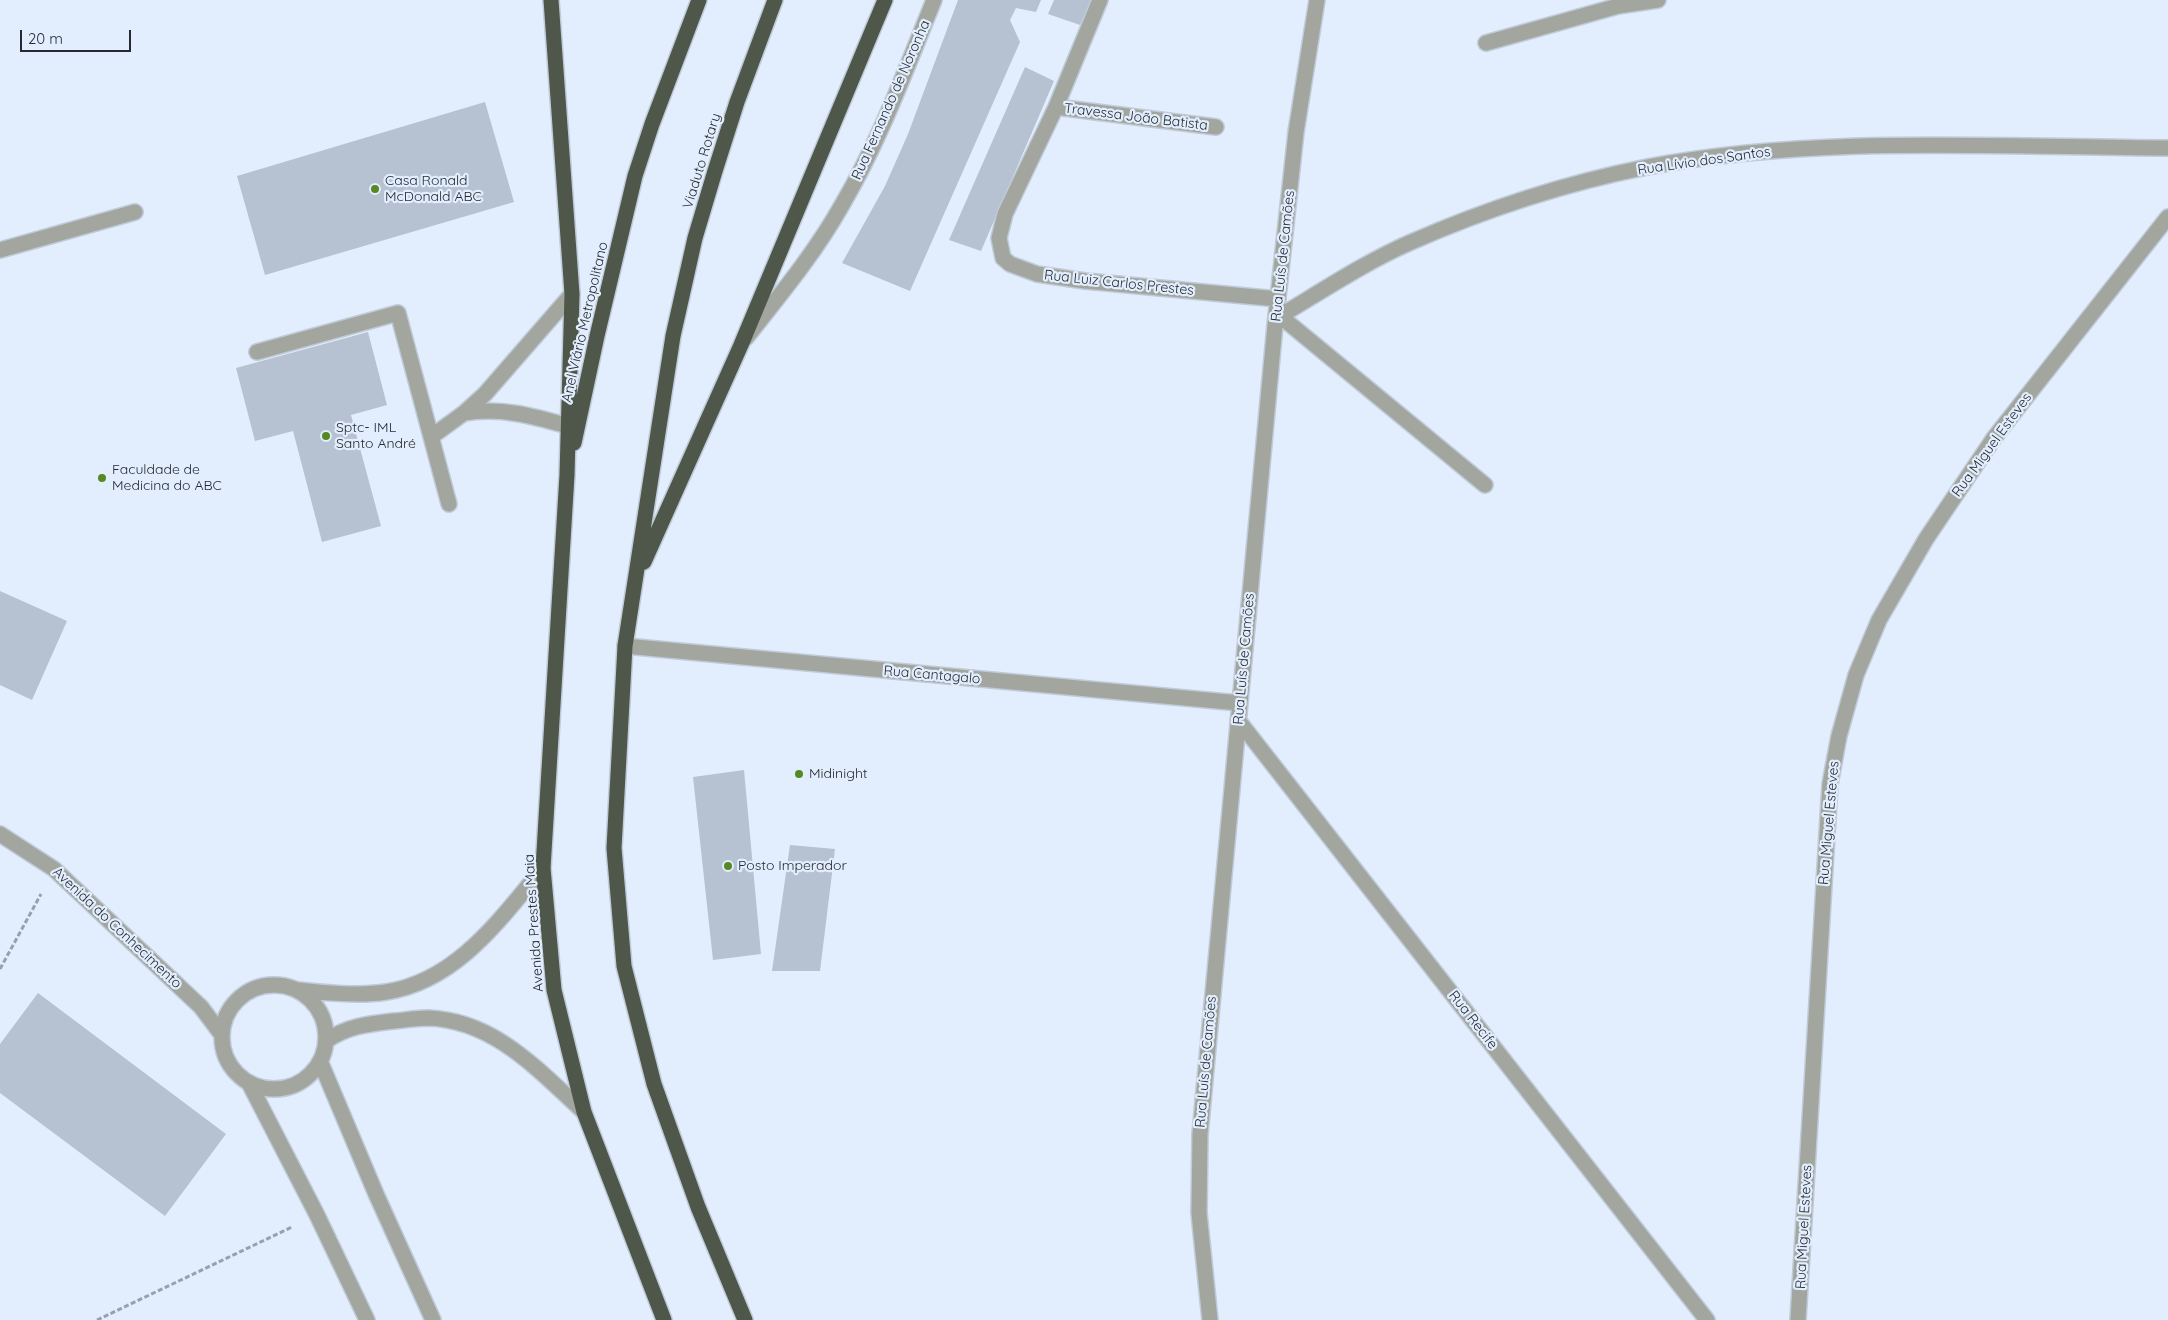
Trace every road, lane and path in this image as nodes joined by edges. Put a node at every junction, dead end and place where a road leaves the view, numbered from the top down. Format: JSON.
{"nodes":[{"id":1,"x":551,"y":0,"type":"edge"},
{"id":2,"x":699,"y":0,"type":"edge"},
{"id":3,"x":775,"y":0,"type":"edge"},
{"id":4,"x":885,"y":0,"type":"edge"},
{"id":5,"x":934,"y":0,"type":"edge"},
{"id":6,"x":1100,"y":0,"type":"edge"},
{"id":7,"x":1318,"y":0,"type":"edge"},
{"id":8,"x":1658,"y":0,"type":"edge"},
{"id":9,"x":1617,"y":3,"type":"edge"},
{"id":10,"x":1486,"y":43,"type":"dead end"},
{"id":11,"x":1056,"y":107,"type":"junction"},
{"id":12,"x":1216,"y":127,"type":"dead end"},
{"id":13,"x":2168,"y":148,"type":"edge"},
{"id":14,"x":135,"y":212,"type":"dead end"},
{"id":15,"x":2168,"y":217,"type":"edge"},
{"id":16,"x":0,"y":250,"type":"edge"},
{"id":17,"x":572,"y":294,"type":"junction"},
{"id":18,"x":1278,"y":299,"type":"junction"},
{"id":19,"x":1278,"y":320,"type":"junction"},
{"id":20,"x":741,"y":345,"type":"junction"},
{"id":21,"x":257,"y":352,"type":"dead end"},
{"id":22,"x":464,"y":413,"type":"junction"},
{"id":23,"x":568,"y":426,"type":"junction"},
{"id":24,"x":431,"y":436,"type":"junction"},
{"id":25,"x":567,"y":475,"type":"junction"},
{"id":26,"x":1485,"y":485,"type":"dead end"},
{"id":27,"x":448,"y":504,"type":"dead end"},
{"id":28,"x":636,"y":579,"type":"junction"},
{"id":29,"x":626,"y":646,"type":"junction"},
{"id":30,"x":1239,"y":703,"type":"junction"},
{"id":31,"x":1238,"y":720,"type":"junction"},
{"id":32,"x":0,"y":834,"type":"edge"},
{"id":33,"x":543,"y":868,"type":"junction"},
{"id":34,"x":54,"y":869,"type":"junction"},
{"id":35,"x":0,"y":969,"type":"edge"},
{"id":36,"x":298,"y":990,"type":"junction"},
{"id":37,"x":222,"y":1035,"type":"junction"},
{"id":38,"x":326,"y":1042,"type":"junction"},
{"id":39,"x":320,"y":1061,"type":"junction"},
{"id":40,"x":249,"y":1083,"type":"junction"},
{"id":41,"x":584,"y":1112,"type":"junction"},
{"id":42,"x":317,"y":1215,"type":"junction"},
{"id":43,"x":97,"y":1320,"type":"edge"},
{"id":44,"x":367,"y":1320,"type":"edge"},
{"id":45,"x":433,"y":1320,"type":"edge"},
{"id":46,"x":664,"y":1320,"type":"edge"},
{"id":47,"x":745,"y":1320,"type":"edge"},
{"id":48,"x":1210,"y":1320,"type":"edge"},
{"id":49,"x":1707,"y":1320,"type":"edge"},
{"id":50,"x":1798,"y":1320,"type":"edge"}],
"edges":[{"from":1,"to":17,"type":"highway"},
{"from":2,"to":25,"type":"highway","name":"Anel Viário Metropolitano"},
{"from":3,"to":28,"type":"highway","name":"Viaduto Rotary"},
{"from":4,"to":20,"type":"highway"},
{"from":5,"to":20,"type":"street","name":"Rua Fernando de Noronha"},
{"from":6,"to":11,"type":"street","name":"Rua Luiz Carlos Prestes"},
{"from":7,"to":18,"type":"street","name":"Rua Luís de Camões"},
{"from":8,"to":9,"type":"street"},
{"from":9,"to":10,"type":"street"},
{"from":11,"to":12,"type":"street","name":"Travessa João Batista"},
{"from":11,"to":18,"type":"street","name":"Rua Luiz Carlos Prestes"},
{"from":13,"to":19,"type":"street","name":"Rua Lívio dos Santos"},
{"from":14,"to":16,"type":"street"},
{"from":15,"to":50,"type":"street","name":"Rua Miguel Esteves"},
{"from":17,"to":22,"type":"street"},
{"from":17,"to":23,"type":"highway"},
{"from":18,"to":19,"type":"street","name":"Rua Luís de Camões"},
{"from":19,"to":26,"type":"street"},
{"from":19,"to":30,"type":"street","name":"Rua Luís de Camões"},
{"from":20,"to":28,"type":"highway"},
{"from":21,"to":24,"type":"street"},
{"from":22,"to":23,"type":"street"},
{"from":22,"to":24,"type":"street"},
{"from":23,"to":25,"type":"highway"},
{"from":24,"to":27,"type":"street"},
{"from":25,"to":33,"type":"highway","name":"Avenida Prestes Maia"},
{"from":28,"to":29,"type":"highway"},
{"from":29,"to":30,"type":"street","name":"Rua Cantagalo"},
{"from":29,"to":47,"type":"highway"},
{"from":30,"to":31,"type":"street","name":"Rua Luís de Camões"},
{"from":31,"to":48,"type":"street","name":"Rua Luís de Camões"},
{"from":31,"to":49,"type":"street","name":"Rua Recife"},
{"from":32,"to":34,"type":"street","name":"Avenida do Conhecimento"},
{"from":33,"to":36,"type":"street"},
{"from":33,"to":41,"type":"highway","name":"Avenida Prestes Maia"},
{"from":34,"to":35,"type":"path"},
{"from":34,"to":37,"type":"street","name":"Avenida do Conhecimento"},
{"from":36,"to":37,"type":"street"},
{"from":36,"to":38,"type":"street"},
{"from":37,"to":40,"type":"street"},
{"from":38,"to":39,"type":"street"},
{"from":38,"to":41,"type":"street"},
{"from":39,"to":40,"type":"street"},
{"from":39,"to":45,"type":"street"},
{"from":40,"to":42,"type":"street"},
{"from":41,"to":46,"type":"highway","name":"Avenida Prestes Maia"},
{"from":42,"to":43,"type":"path"},
{"from":42,"to":44,"type":"street"}]}
